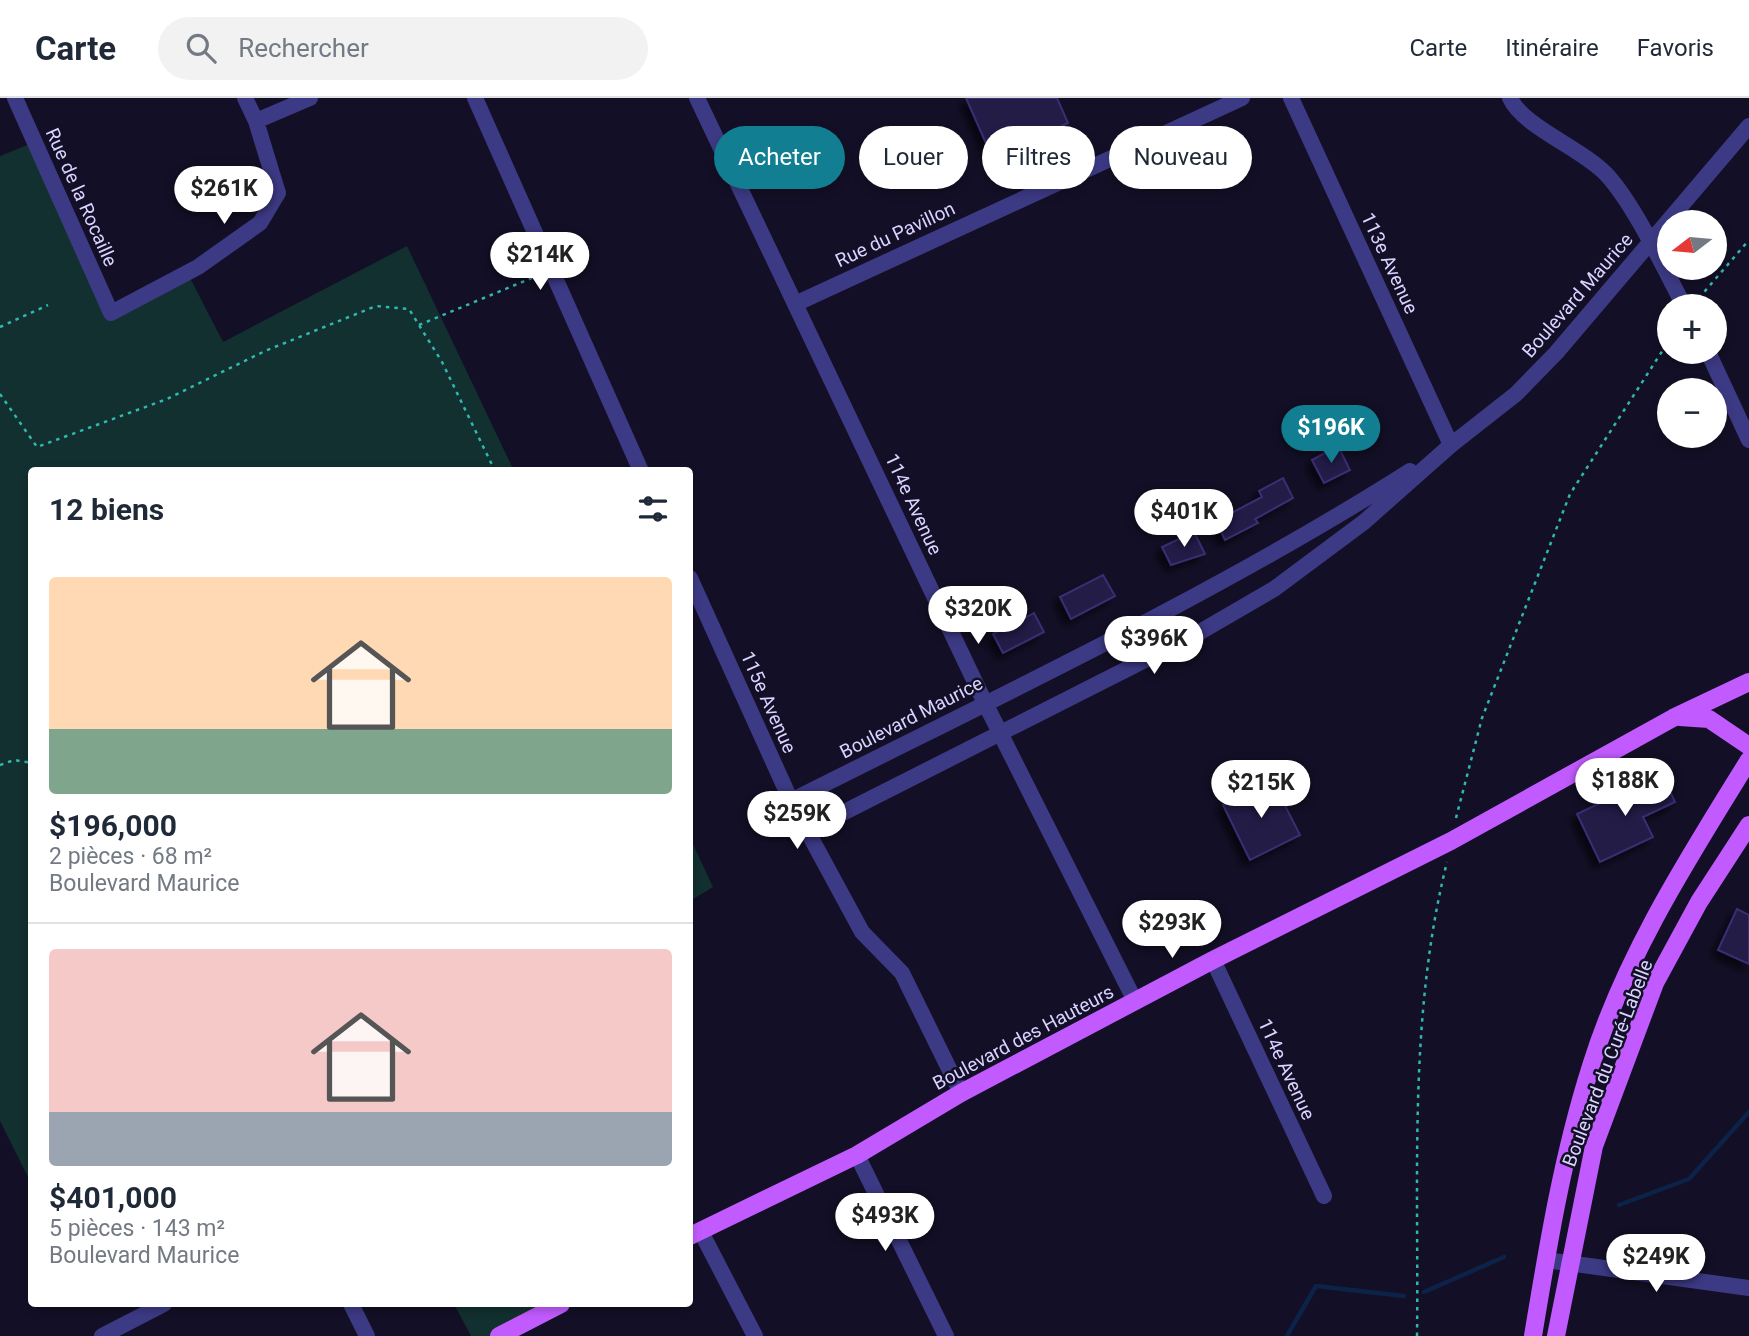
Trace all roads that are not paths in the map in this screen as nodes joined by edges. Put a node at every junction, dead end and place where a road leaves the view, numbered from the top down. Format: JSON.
{"nodes":[{"id":1,"x":15,"y":98,"type":"edge"},
{"id":2,"x":245,"y":98,"type":"edge"},
{"id":3,"x":310,"y":98,"type":"edge"},
{"id":4,"x":475,"y":98,"type":"edge"},
{"id":5,"x":697,"y":98,"type":"edge"},
{"id":6,"x":1242,"y":98,"type":"edge"},
{"id":7,"x":1291,"y":98,"type":"edge"},
{"id":8,"x":1510,"y":98,"type":"edge"},
{"id":9,"x":256,"y":121,"type":"junction"},
{"id":10,"x":1749,"y":126,"type":"edge"},
{"id":11,"x":1650,"y":243,"type":"junction"},
{"id":12,"x":1678,"y":294,"type":"edge"},
{"id":13,"x":795,"y":304,"type":"junction"},
{"id":14,"x":1713,"y":364,"type":"edge"},
{"id":15,"x":1749,"y":440,"type":"edge"},
{"id":16,"x":1451,"y":445,"type":"junction"},
{"id":17,"x":639,"y":467,"type":"edge"},
{"id":18,"x":693,"y":585,"type":"edge"},
{"id":19,"x":1163,"y":614,"type":"junction"},
{"id":20,"x":1174,"y":645,"type":"junction"},
{"id":21,"x":1749,"y":682,"type":"edge"},
{"id":22,"x":985,"y":703,"type":"junction"},
{"id":23,"x":1673,"y":718,"type":"junction"},
{"id":24,"x":1001,"y":734,"type":"junction"},
{"id":25,"x":1749,"y":746,"type":"edge"},
{"id":26,"x":1749,"y":760,"type":"edge"},
{"id":27,"x":791,"y":801,"type":"junction"},
{"id":28,"x":1749,"y":825,"type":"edge"},
{"id":29,"x":807,"y":831,"type":"junction"},
{"id":30,"x":1213,"y":960,"type":"junction"},
{"id":31,"x":1135,"y":1001,"type":"junction"},
{"id":32,"x":961,"y":1093,"type":"junction"},
{"id":33,"x":857,"y":1155,"type":"junction"},
{"id":34,"x":1324,"y":1196,"type":"dead end"},
{"id":35,"x":695,"y":1233,"type":"edge"},
{"id":36,"x":1546,"y":1260,"type":"junction"},
{"id":37,"x":1569,"y":1263,"type":"junction"},
{"id":38,"x":1749,"y":1288,"type":"edge"},
{"id":39,"x":158,"y":1307,"type":"edge"},
{"id":40,"x":352,"y":1307,"type":"edge"},
{"id":41,"x":555,"y":1307,"type":"edge"},
{"id":42,"x":102,"y":1336,"type":"edge"},
{"id":43,"x":367,"y":1336,"type":"edge"},
{"id":44,"x":499,"y":1336,"type":"edge"},
{"id":45,"x":755,"y":1336,"type":"edge"},
{"id":46,"x":946,"y":1336,"type":"edge"},
{"id":47,"x":1532,"y":1336,"type":"edge"},
{"id":48,"x":1556,"y":1336,"type":"edge"}],
"edges":[{"from":1,"to":9,"type":"street","name":"Rue de la Rocaille"},
{"from":2,"to":9,"type":"street"},
{"from":3,"to":9,"type":"street"},
{"from":4,"to":17,"type":"street"},
{"from":5,"to":13,"type":"street","name":"114e Avenue"},
{"from":6,"to":13,"type":"street","name":"Rue du Pavillon"},
{"from":7,"to":16,"type":"street","name":"113e Avenue"},
{"from":8,"to":11,"type":"street"},
{"from":10,"to":11,"type":"street","name":"Boulevard Maurice"},
{"from":11,"to":12,"type":"street"},
{"from":11,"to":16,"type":"street","name":"Boulevard Maurice"},
{"from":13,"to":22,"type":"street","name":"114e Avenue"},
{"from":14,"to":15,"type":"street"},
{"from":16,"to":19,"type":"street","name":"Boulevard Maurice"},
{"from":16,"to":20,"type":"street","name":"Boulevard Maurice"},
{"from":18,"to":27,"type":"street","name":"115e Avenue"},
{"from":19,"to":20,"type":"street"},
{"from":19,"to":22,"type":"street","name":"Boulevard Maurice"},
{"from":20,"to":24,"type":"street","name":"Boulevard Maurice"},
{"from":21,"to":23,"type":"main road","name":"Boulevard des Hauteurs"},
{"from":22,"to":24,"type":"street","name":"114e Avenue"},
{"from":22,"to":27,"type":"street","name":"Boulevard Maurice"},
{"from":23,"to":25,"type":"main road"},
{"from":23,"to":30,"type":"main road","name":"Boulevard des Hauteurs"},
{"from":24,"to":29,"type":"street","name":"Boulevard Maurice"},
{"from":24,"to":31,"type":"street","name":"114e Avenue"},
{"from":26,"to":36,"type":"main road","name":"Boulevard du Curé-Labelle"},
{"from":27,"to":29,"type":"street","name":"115e Avenue"},
{"from":28,"to":37,"type":"main road","name":"Boulevard du Curé-Labelle"},
{"from":29,"to":32,"type":"street","name":"115e Avenue"},
{"from":30,"to":31,"type":"main road","name":"Boulevard des Hauteurs"},
{"from":30,"to":34,"type":"street","name":"114e Avenue"},
{"from":31,"to":32,"type":"main road","name":"Boulevard des Hauteurs"},
{"from":32,"to":33,"type":"main road","name":"Boulevard des Hauteurs"},
{"from":33,"to":35,"type":"main road","name":"Boulevard des Hauteurs"},
{"from":33,"to":46,"type":"street"},
{"from":35,"to":45,"type":"street"},
{"from":36,"to":37,"type":"street"},
{"from":36,"to":47,"type":"main road","name":"Boulevard du Curé-Labelle"},
{"from":37,"to":38,"type":"street"},
{"from":37,"to":48,"type":"main road","name":"Boulevard du Curé-Labelle"},
{"from":39,"to":42,"type":"street"},
{"from":40,"to":43,"type":"street"},
{"from":41,"to":44,"type":"main road"}]}
